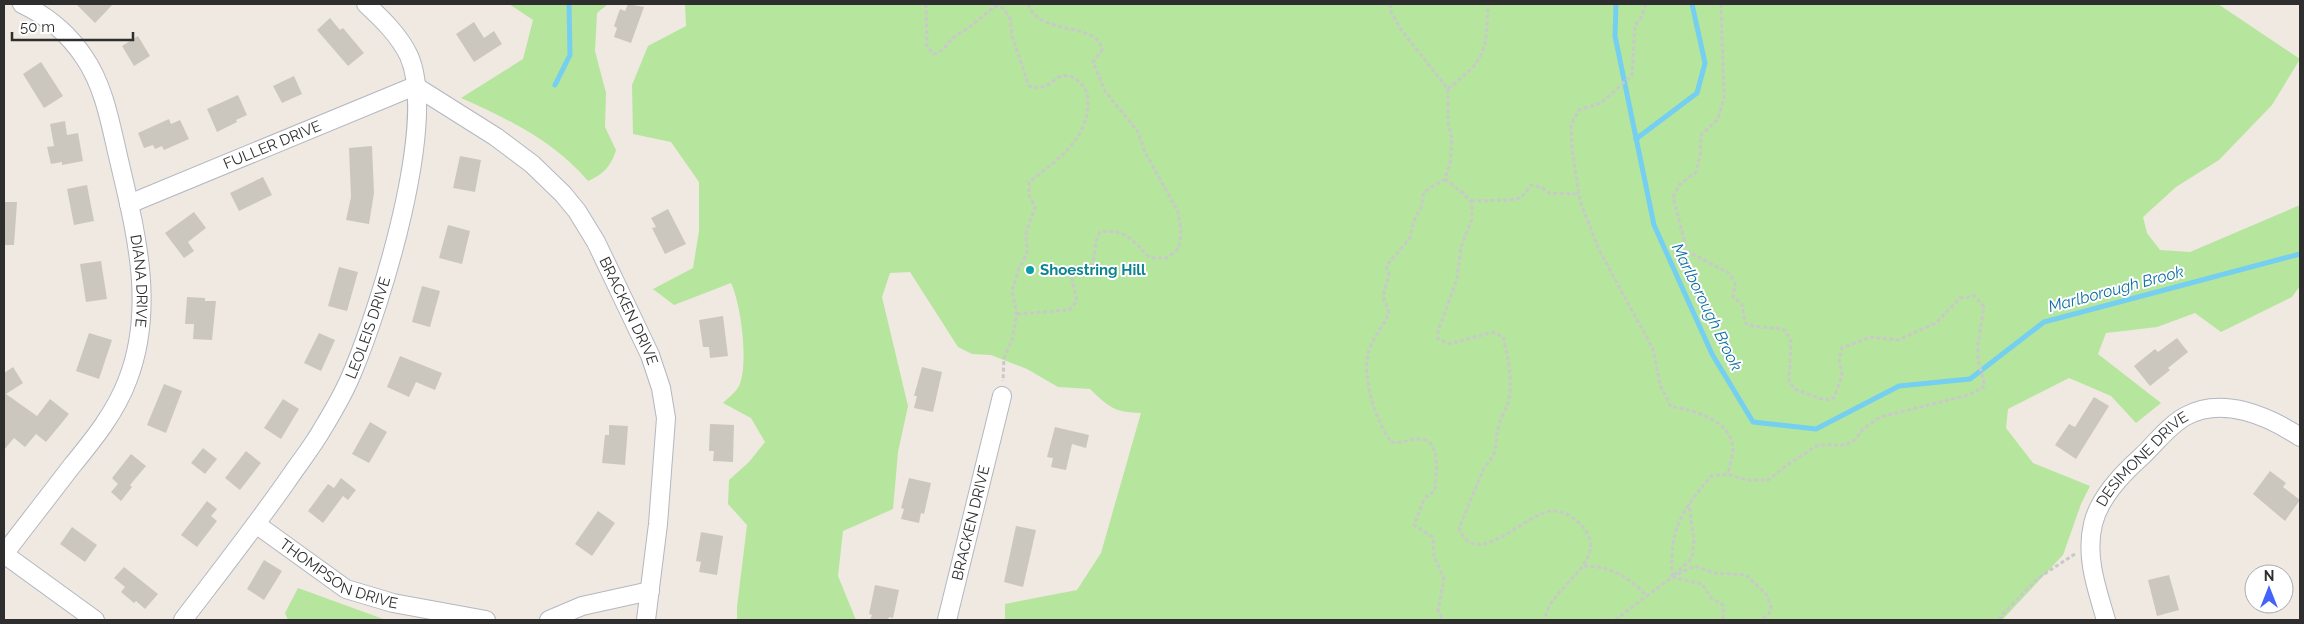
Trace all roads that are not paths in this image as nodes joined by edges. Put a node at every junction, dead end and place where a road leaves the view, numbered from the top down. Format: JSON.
{"nodes":[{"id":1,"x":22,"y":4,"type":"edge"},
{"id":2,"x":366,"y":4,"type":"edge"},
{"id":3,"x":415,"y":86,"type":"junction"},
{"id":4,"x":129,"y":204,"type":"junction"},
{"id":5,"x":1002,"y":396,"type":"road end"},
{"id":6,"x":2300,"y":436,"type":"edge"},
{"id":7,"x":256,"y":524,"type":"junction"},
{"id":8,"x":4,"y":554,"type":"edge"},
{"id":9,"x":650,"y":591,"type":"junction"},
{"id":10,"x":95,"y":620,"type":"edge"},
{"id":11,"x":183,"y":620,"type":"edge"},
{"id":12,"x":486,"y":620,"type":"edge"},
{"id":13,"x":548,"y":620,"type":"edge"},
{"id":14,"x":646,"y":620,"type":"edge"},
{"id":15,"x":947,"y":620,"type":"edge"},
{"id":16,"x":2106,"y":620,"type":"edge"}],
"edges":[{"from":1,"to":4,"type":"street","name":"DIANA DRIVE"},
{"from":2,"to":3,"type":"street","name":"LEOLEIS DRIVE"},
{"from":3,"to":4,"type":"street","name":"FULLER DRIVE"},
{"from":3,"to":7,"type":"street","name":"LEOLEIS DRIVE"},
{"from":3,"to":9,"type":"street","name":"BRACKEN DRIVE"},
{"from":4,"to":8,"type":"street","name":"DIANA DRIVE"},
{"from":5,"to":15,"type":"street","name":"BRACKEN DRIVE"},
{"from":6,"to":16,"type":"street","name":"DESIMONE DRIVE"},
{"from":7,"to":11,"type":"street","name":"LEOLEIS DRIVE"},
{"from":7,"to":12,"type":"street","name":"THOMPSON DRIVE"},
{"from":8,"to":10,"type":"street"},
{"from":9,"to":13,"type":"street"},
{"from":9,"to":14,"type":"street","name":"BRACKEN DRIVE"}]}
